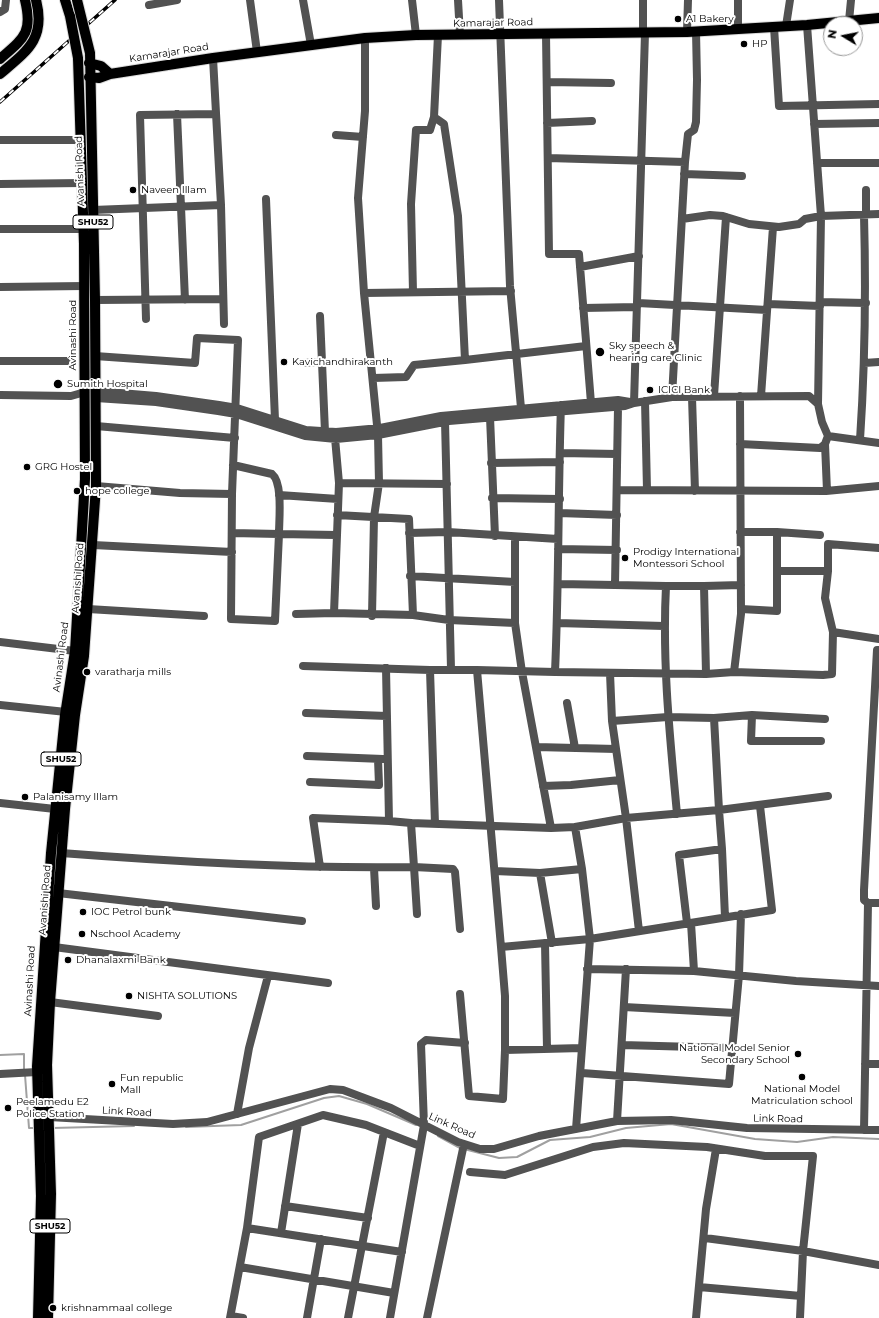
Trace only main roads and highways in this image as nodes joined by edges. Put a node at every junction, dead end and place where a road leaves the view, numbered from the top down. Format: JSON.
{"nodes":[{"id":1,"x":25,"y":0,"type":"edge"},
{"id":2,"x":36,"y":0,"type":"edge"},
{"id":3,"x":66,"y":0,"type":"edge"},
{"id":4,"x":77,"y":0,"type":"edge"},
{"id":5,"x":879,"y":18,"type":"edge"},
{"id":6,"x":0,"y":58,"type":"edge"},
{"id":7,"x":90,"y":58,"type":"junction"},
{"id":8,"x":0,"y":74,"type":"edge"},
{"id":9,"x":110,"y":74,"type":"junction"},
{"id":10,"x":89,"y":77,"type":"junction"},
{"id":11,"x":86,"y":189,"type":"junction"},
{"id":12,"x":89,"y":243,"type":"junction"},
{"id":13,"x":83,"y":527,"type":"junction"},
{"id":14,"x":94,"y":528,"type":"junction"},
{"id":15,"x":46,"y":1119,"type":"junction"},
{"id":16,"x":44,"y":1134,"type":"junction"},
{"id":17,"x":38,"y":1318,"type":"edge"},
{"id":18,"x":48,"y":1318,"type":"edge"}],
"edges":[{"from":1,"to":6,"type":"main road"},
{"from":2,"to":8,"type":"main road"},
{"from":3,"to":11,"type":"main road","name":"Avinashi Road","number":"SHU52","bridge":true},
{"from":4,"to":7,"type":"main road","number":"SHU52","bridge":true},
{"from":5,"to":9,"type":"main road","name":"Kamarajar Road"},
{"from":7,"to":9,"type":"main road"},
{"from":7,"to":10,"type":"main road","name":"Avanishi Road","number":"SHU52"},
{"from":9,"to":10,"type":"main road","name":"Kamarajar Road"},
{"from":10,"to":11,"type":"main road","name":"Avanishi Road","number":"SHU52"},
{"from":11,"to":12,"type":"main road","name":"Avinashi Road","number":"SHU52"},
{"from":11,"to":12,"type":"main road","name":"Avanishi Road","number":"SHU52"},
{"from":12,"to":13,"type":"main road","name":"Avinashi Road","number":"SHU52"},
{"from":12,"to":14,"type":"main road","name":"Avanishi Road","number":"SHU52"},
{"from":13,"to":14,"type":"main road"},
{"from":13,"to":15,"type":"main road","name":"Avinashi Road","number":"SHU52"},
{"from":14,"to":15,"type":"main road","name":"Avanishi Road","number":"SHU52"},
{"from":15,"to":16,"type":"main road","name":"Avinashi Road","number":"SHU52"},
{"from":16,"to":17,"type":"main road","name":"Avinashi Road","number":"SHU52"},
{"from":16,"to":18,"type":"main road","number":"SHU52"}]}
